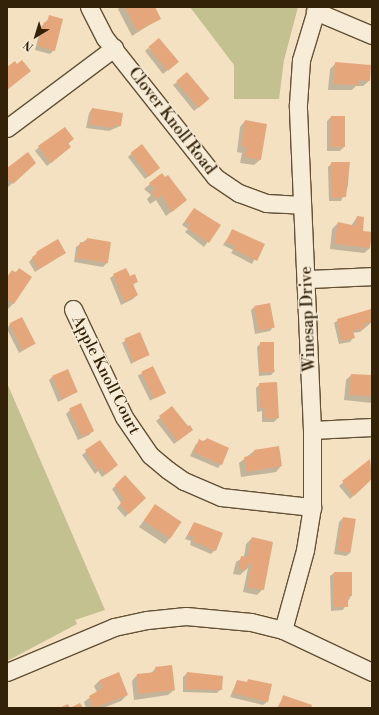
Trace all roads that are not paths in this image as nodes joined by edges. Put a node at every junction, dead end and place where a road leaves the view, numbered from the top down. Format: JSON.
{"nodes":[{"id":1,"x":89,"y":7,"type":"edge"},
{"id":2,"x":316,"y":9,"type":"edge"},
{"id":3,"x":372,"y":36,"type":"edge"},
{"id":4,"x":114,"y":48,"type":"junction"},
{"id":5,"x":7,"y":128,"type":"edge"},
{"id":6,"x":302,"y":205,"type":"junction"},
{"id":7,"x":372,"y":276,"type":"edge"},
{"id":8,"x":306,"y":279,"type":"junction"},
{"id":9,"x":73,"y":309,"type":"dead end"},
{"id":10,"x":372,"y":427,"type":"edge"},
{"id":11,"x":312,"y":430,"type":"junction"},
{"id":12,"x":312,"y":507,"type":"junction"},
{"id":13,"x":283,"y":630,"type":"junction"},
{"id":14,"x":7,"y":672,"type":"edge"},
{"id":15,"x":372,"y":672,"type":"edge"}],
"edges":[{"from":1,"to":4,"type":"street","name":"Clover Knoll Road"},
{"from":2,"to":3,"type":"street"},
{"from":2,"to":6,"type":"street","name":"Winesap Drive"},
{"from":4,"to":5,"type":"street"},
{"from":4,"to":6,"type":"street","name":"Clover Knoll Road"},
{"from":6,"to":8,"type":"street","name":"Winesap Drive"},
{"from":7,"to":8,"type":"street"},
{"from":8,"to":11,"type":"street","name":"Winesap Drive"},
{"from":9,"to":12,"type":"street","name":"Apple Knoll Court"},
{"from":10,"to":11,"type":"street"},
{"from":11,"to":12,"type":"street","name":"Winesap Drive"},
{"from":12,"to":13,"type":"street","name":"Winesap Drive"},
{"from":13,"to":14,"type":"street"},
{"from":13,"to":15,"type":"street"}]}
